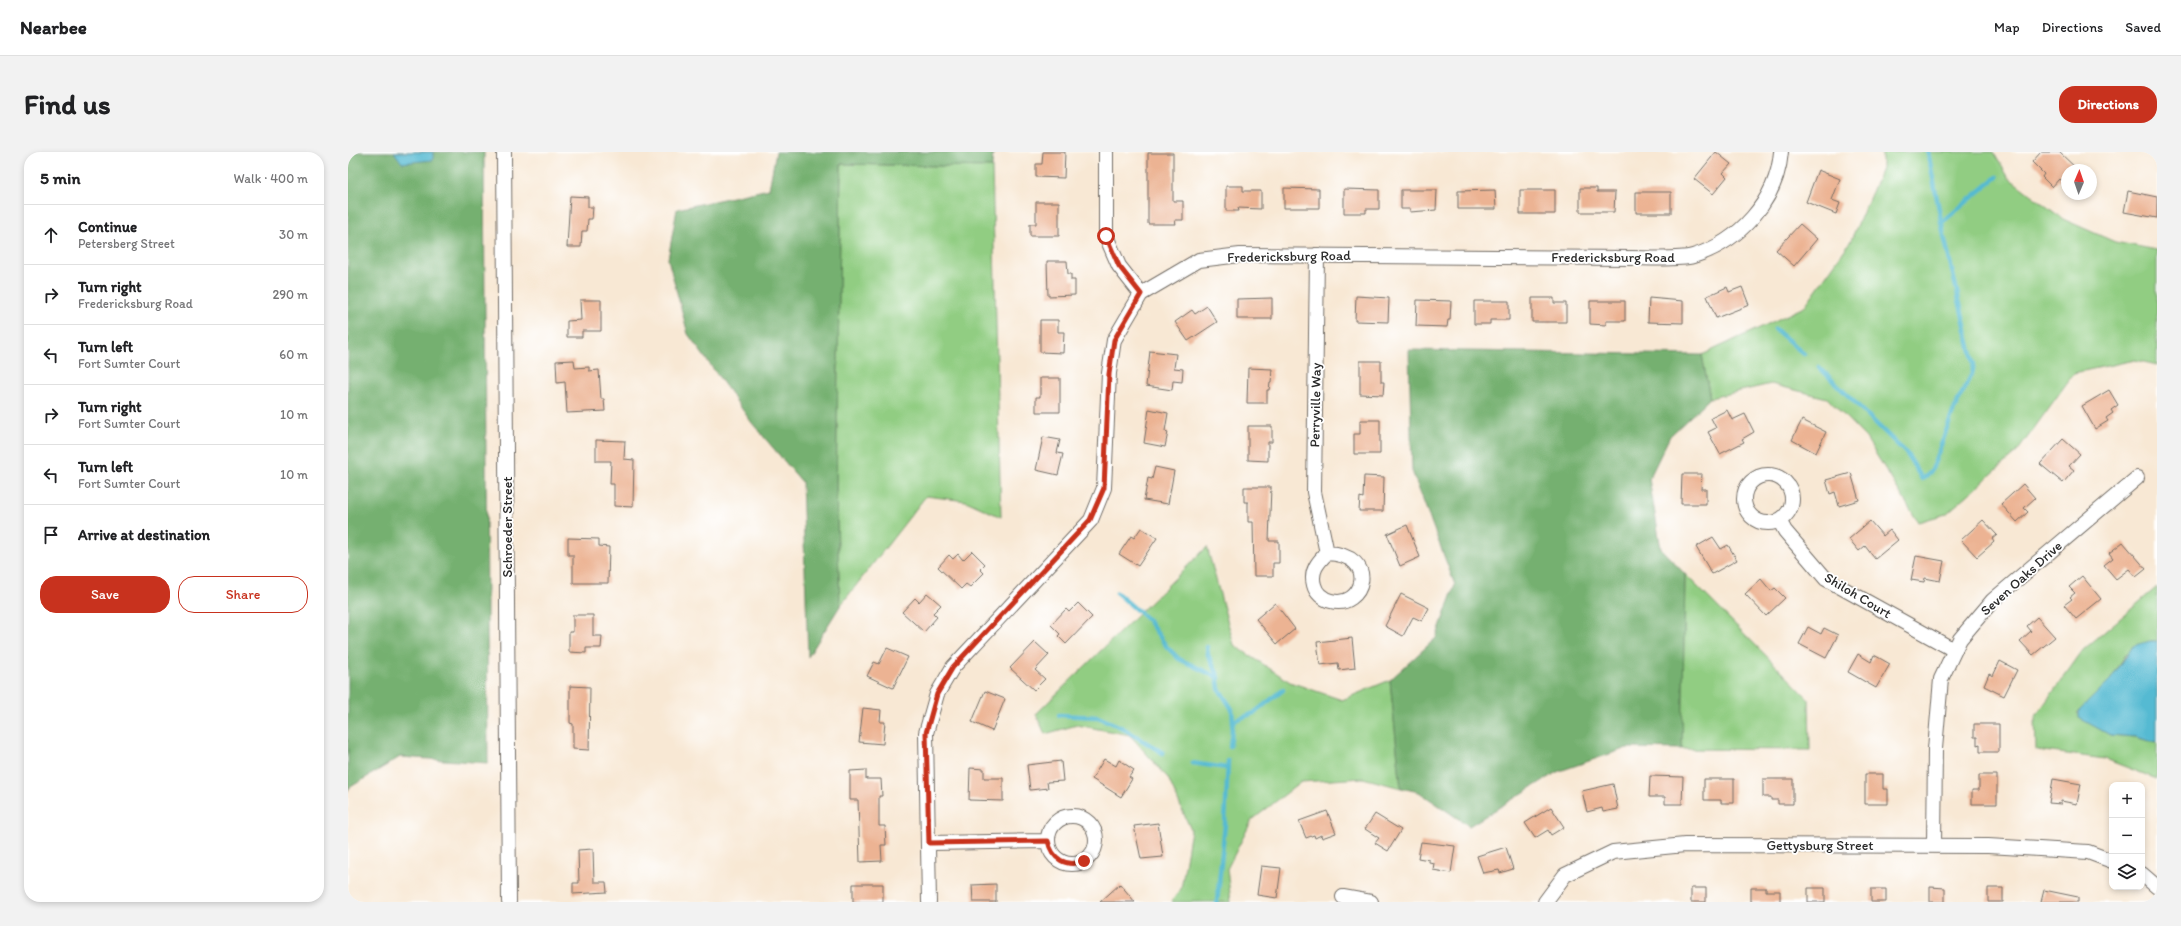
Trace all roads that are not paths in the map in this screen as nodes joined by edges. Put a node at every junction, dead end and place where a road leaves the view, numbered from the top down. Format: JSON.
{"nodes":[{"id":1,"x":504,"y":152,"type":"edge"},
{"id":2,"x":1106,"y":152,"type":"edge"},
{"id":3,"x":1781,"y":152,"type":"edge"},
{"id":4,"x":1317,"y":255,"type":"junction"},
{"id":5,"x":1141,"y":294,"type":"junction"},
{"id":6,"x":2137,"y":478,"type":"dead end"},
{"id":7,"x":1779,"y":520,"type":"dead end"},
{"id":8,"x":1327,"y":553,"type":"dead end"},
{"id":9,"x":1954,"y":650,"type":"junction"},
{"id":10,"x":1048,"y":841,"type":"dead end"},
{"id":11,"x":929,"y":843,"type":"junction"},
{"id":12,"x":1934,"y":845,"type":"junction"},
{"id":13,"x":2109,"y":860,"type":"edge"},
{"id":14,"x":2145,"y":877,"type":"edge"},
{"id":15,"x":2157,"y":887,"type":"edge"},
{"id":16,"x":1343,"y":898,"type":"dead end"},
{"id":17,"x":509,"y":902,"type":"edge"},
{"id":18,"x":929,"y":902,"type":"edge"},
{"id":19,"x":1371,"y":902,"type":"edge"},
{"id":20,"x":1545,"y":902,"type":"edge"}],
"edges":[{"from":1,"to":17,"type":"street","name":"Schroeder Street"},
{"from":2,"to":5,"type":"street"},
{"from":3,"to":4,"type":"street","name":"Fredericksburg Road"},
{"from":4,"to":5,"type":"street","name":"Fredericksburg Road"},
{"from":4,"to":8,"type":"street","name":"Perryville Way"},
{"from":5,"to":11,"type":"street","name":"Fredericksburg Road"},
{"from":6,"to":9,"type":"street","name":"Seven Oaks Drive"},
{"from":7,"to":9,"type":"street","name":"Shiloh Court"},
{"from":9,"to":12,"type":"street","name":"Seven Oaks Drive"},
{"from":10,"to":11,"type":"street"},
{"from":11,"to":18,"type":"street","name":"Fredericksburg Road"},
{"from":12,"to":13,"type":"street","name":"Gettysburg Street"},
{"from":12,"to":20,"type":"street","name":"Gettysburg Street"},
{"from":14,"to":15,"type":"street"},
{"from":16,"to":19,"type":"street"}]}
